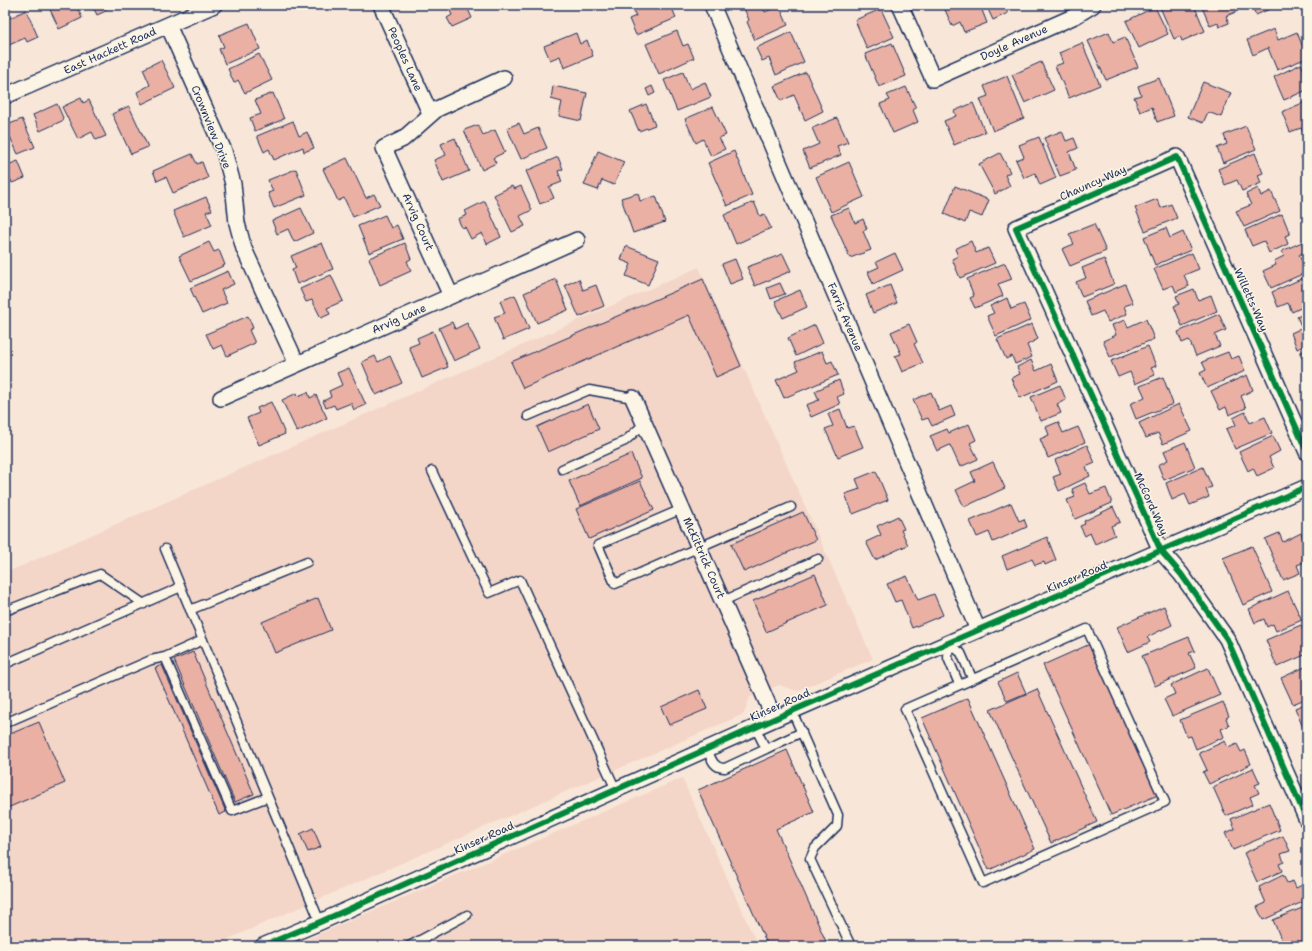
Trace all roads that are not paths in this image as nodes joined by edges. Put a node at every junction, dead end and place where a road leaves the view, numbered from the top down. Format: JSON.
{"nodes":[{"id":1,"x":214,"y":5,"type":"edge"},
{"id":2,"x":381,"y":5,"type":"edge"},
{"id":3,"x":712,"y":5,"type":"edge"},
{"id":4,"x":900,"y":5,"type":"edge"},
{"id":5,"x":1093,"y":5,"type":"edge"},
{"id":6,"x":168,"y":26,"type":"junction"},
{"id":7,"x":504,"y":78,"type":"dead end"},
{"id":8,"x":5,"y":96,"type":"edge"},
{"id":9,"x":430,"y":113,"type":"junction"},
{"id":10,"x":1177,"y":157,"type":"joint"},
{"id":11,"x":1016,"y":228,"type":"joint"},
{"id":12,"x":577,"y":240,"type":"dead end"},
{"id":13,"x":451,"y":296,"type":"junction"},
{"id":14,"x":297,"y":364,"type":"junction"},
{"id":15,"x":221,"y":398,"type":"dead end"},
{"id":16,"x":633,"y":398,"type":"joint"},
{"id":17,"x":528,"y":416,"type":"dead end"},
{"id":18,"x":645,"y":423,"type":"junction"},
{"id":19,"x":1307,"y":452,"type":"edge"},
{"id":20,"x":562,"y":469,"type":"dead end"},
{"id":21,"x":432,"y":471,"type":"dead end"},
{"id":22,"x":1307,"y":487,"type":"edge"},
{"id":23,"x":791,"y":507,"type":"dead end"},
{"id":24,"x":682,"y":509,"type":"junction"},
{"id":25,"x":699,"y":547,"type":"junction"},
{"id":26,"x":165,"y":549,"type":"dead end"},
{"id":27,"x":1161,"y":551,"type":"junction"},
{"id":28,"x":818,"y":559,"type":"dead end"},
{"id":29,"x":307,"y":562,"type":"dead end"},
{"id":30,"x":181,"y":587,"type":"junction"},
{"id":31,"x":723,"y":601,"type":"junction"},
{"id":32,"x":144,"y":604,"type":"junction"},
{"id":33,"x":190,"y":610,"type":"junction"},
{"id":34,"x":5,"y":612,"type":"edge"},
{"id":35,"x":978,"y":630,"type":"junction"},
{"id":36,"x":203,"y":640,"type":"junction"},
{"id":37,"x":949,"y":643,"type":"junction"},
{"id":38,"x":165,"y":657,"type":"junction"},
{"id":39,"x":5,"y":664,"type":"edge"},
{"id":40,"x":972,"y":678,"type":"junction"},
{"id":41,"x":959,"y":684,"type":"junction"},
{"id":42,"x":792,"y":711,"type":"junction"},
{"id":43,"x":774,"y":718,"type":"junction"},
{"id":44,"x":5,"y":723,"type":"edge"},
{"id":45,"x":755,"y":727,"type":"junction"},
{"id":46,"x":802,"y":732,"type":"junction"},
{"id":47,"x":707,"y":749,"type":"junction"},
{"id":48,"x":766,"y":749,"type":"junction"},
{"id":49,"x":616,"y":790,"type":"junction"},
{"id":50,"x":268,"y":797,"type":"junction"},
{"id":51,"x":1307,"y":820,"type":"edge"},
{"id":52,"x":467,"y":915,"type":"dead end"},
{"id":53,"x":320,"y":922,"type":"junction"},
{"id":54,"x":263,"y":946,"type":"edge"},
{"id":55,"x":409,"y":946,"type":"edge"},
{"id":56,"x":851,"y":946,"type":"edge"}],
"edges":[{"from":1,"to":6,"type":"street","name":"East Hackett Road"},
{"from":2,"to":9,"type":"street","name":"Peoples Lane"},
{"from":3,"to":35,"type":"street","name":"Farris Avenue"},
{"from":4,"to":5,"type":"street","name":"Doyle Avenue"},
{"from":6,"to":8,"type":"street","name":"East Hackett Road"},
{"from":6,"to":14,"type":"street","name":"Crownview Drive"},
{"from":7,"to":9,"type":"street"},
{"from":9,"to":13,"type":"street","name":"Arvig Court"},
{"from":10,"to":11,"type":"street","name":"Chauncy Way"},
{"from":10,"to":19,"type":"street","name":"Willetts Way"},
{"from":11,"to":27,"type":"street","name":"McCord Way"},
{"from":12,"to":13,"type":"street","name":"Arvig Lane"},
{"from":13,"to":14,"type":"street","name":"Arvig Lane"},
{"from":14,"to":15,"type":"street","name":"Arvig Lane"},
{"from":16,"to":17,"type":"lane"},
{"from":16,"to":18,"type":"street","name":"McKittrick Court"},
{"from":18,"to":20,"type":"lane"},
{"from":18,"to":24,"type":"street","name":"McKittrick Court"},
{"from":21,"to":49,"type":"lane"},
{"from":22,"to":27,"type":"street","name":"Kinser Road"},
{"from":23,"to":25,"type":"lane"},
{"from":24,"to":25,"type":"street","name":"McKittrick Court"},
{"from":24,"to":25,"type":"lane"},
{"from":25,"to":31,"type":"street","name":"McKittrick Court"},
{"from":26,"to":30,"type":"lane"},
{"from":27,"to":35,"type":"street","name":"Kinser Road"},
{"from":27,"to":51,"type":"street","name":"McCord Way"},
{"from":28,"to":31,"type":"lane"},
{"from":29,"to":33,"type":"lane"},
{"from":30,"to":32,"type":"lane"},
{"from":30,"to":33,"type":"lane"},
{"from":31,"to":43,"type":"street","name":"McKittrick Court"},
{"from":32,"to":34,"type":"lane"},
{"from":32,"to":39,"type":"lane"},
{"from":33,"to":36,"type":"lane"},
{"from":35,"to":37,"type":"street","name":"Kinser Road"},
{"from":36,"to":38,"type":"lane"},
{"from":36,"to":50,"type":"lane"},
{"from":37,"to":40,"type":"lane"},
{"from":37,"to":41,"type":"lane"},
{"from":37,"to":42,"type":"street","name":"Kinser Road"},
{"from":38,"to":44,"type":"lane"},
{"from":38,"to":50,"type":"lane"},
{"from":40,"to":41,"type":"lane"},
{"from":40,"to":41,"type":"lane"},
{"from":42,"to":43,"type":"street","name":"Kinser Road"},
{"from":42,"to":46,"type":"lane"},
{"from":43,"to":45,"type":"street","name":"Kinser Road"},
{"from":45,"to":47,"type":"street","name":"Kinser Road"},
{"from":45,"to":48,"type":"lane"},
{"from":46,"to":48,"type":"lane"},
{"from":46,"to":56,"type":"lane"},
{"from":47,"to":48,"type":"lane"},
{"from":47,"to":49,"type":"street","name":"Kinser Road"},
{"from":49,"to":53,"type":"street","name":"Kinser Road"},
{"from":50,"to":53,"type":"lane"},
{"from":52,"to":55,"type":"lane"},
{"from":53,"to":54,"type":"street","name":"Kinser Road"}]}
